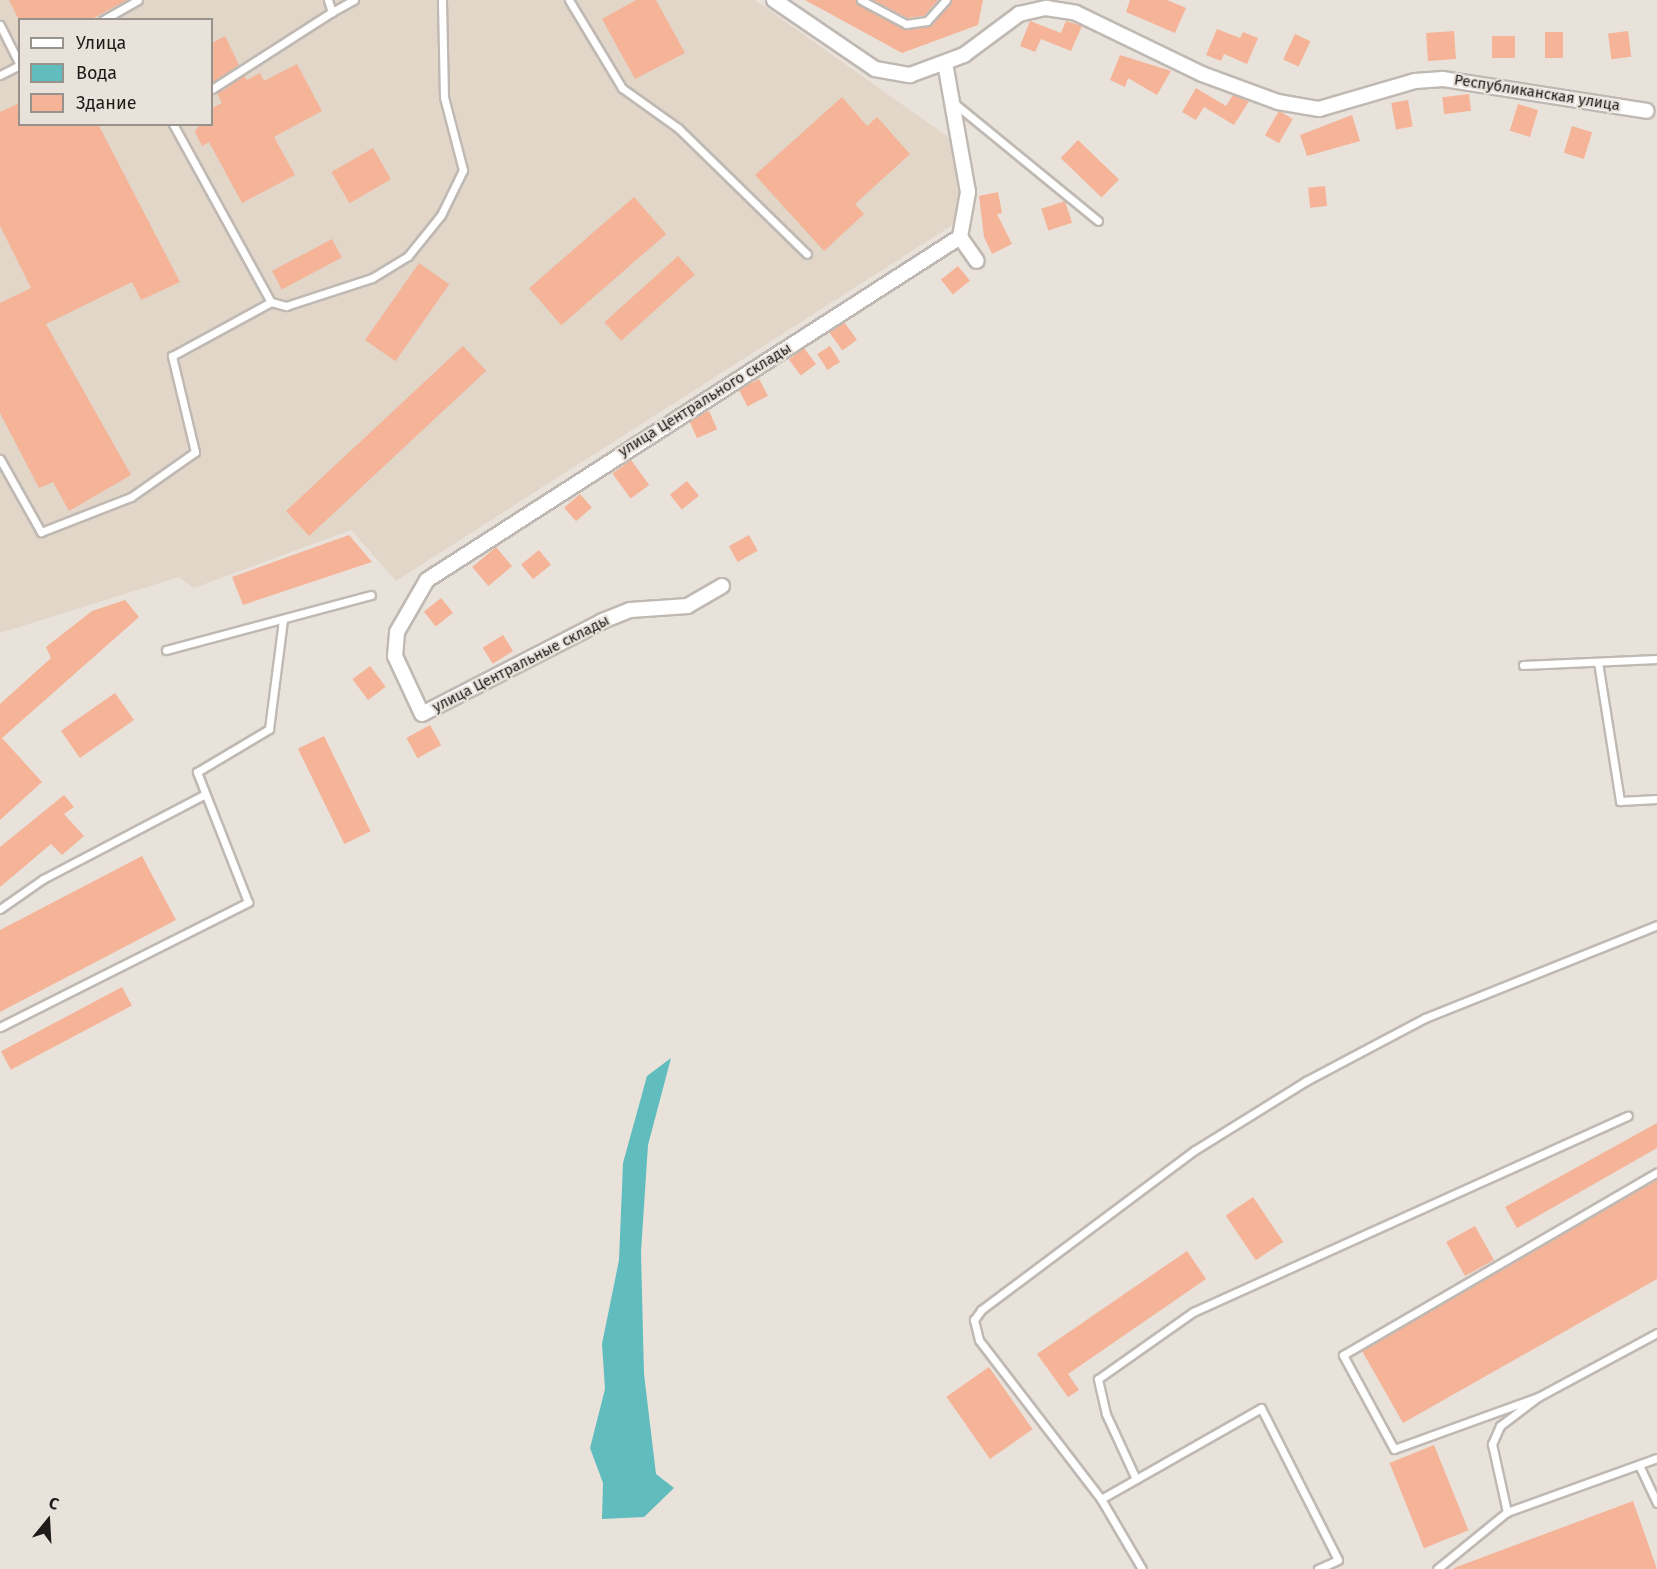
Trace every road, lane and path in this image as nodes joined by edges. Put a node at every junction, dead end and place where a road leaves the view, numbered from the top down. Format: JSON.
{"nodes":[{"id":1,"x":138,"y":0,"type":"edge"},
{"id":2,"x":328,"y":0,"type":"edge"},
{"id":3,"x":354,"y":0,"type":"edge"},
{"id":4,"x":442,"y":0,"type":"edge"},
{"id":5,"x":569,"y":0,"type":"edge"},
{"id":6,"x":774,"y":0,"type":"edge"},
{"id":7,"x":861,"y":0,"type":"edge"},
{"id":8,"x":946,"y":0,"type":"edge"},
{"id":9,"x":332,"y":12,"type":"junction"},
{"id":10,"x":114,"y":17,"type":"edge"},
{"id":11,"x":0,"y":26,"type":"edge"},
{"id":12,"x":18,"y":61,"type":"edge"},
{"id":13,"x":945,"y":63,"type":"junction"},
{"id":14,"x":18,"y":66,"type":"edge"},
{"id":15,"x":0,"y":75,"type":"edge"},
{"id":16,"x":213,"y":88,"type":"edge"},
{"id":17,"x":952,"y":100,"type":"junction"},
{"id":18,"x":1654,"y":113,"type":"edge"},
{"id":19,"x":174,"y":126,"type":"edge"},
{"id":20,"x":1098,"y":221,"type":"dead end"},
{"id":21,"x":960,"y":237,"type":"junction"},
{"id":22,"x":807,"y":254,"type":"dead end"},
{"id":23,"x":977,"y":261,"type":"dead end"},
{"id":24,"x":271,"y":302,"type":"junction"},
{"id":25,"x":0,"y":459,"type":"edge"},
{"id":26,"x":722,"y":586,"type":"dead end"},
{"id":27,"x":372,"y":595,"type":"dead end"},
{"id":28,"x":283,"y":619,"type":"junction"},
{"id":29,"x":166,"y":650,"type":"dead end"},
{"id":30,"x":1657,"y":659,"type":"edge"},
{"id":31,"x":1598,"y":662,"type":"junction"},
{"id":32,"x":1522,"y":665,"type":"dead end"},
{"id":33,"x":422,"y":714,"type":"joint"},
{"id":34,"x":204,"y":795,"type":"junction"},
{"id":35,"x":1657,"y":799,"type":"edge"},
{"id":36,"x":0,"y":909,"type":"edge"},
{"id":37,"x":1657,"y":925,"type":"edge"},
{"id":38,"x":0,"y":1027,"type":"edge"},
{"id":39,"x":1628,"y":1116,"type":"dead end"},
{"id":40,"x":1657,"y":1172,"type":"edge"},
{"id":41,"x":1657,"y":1333,"type":"edge"},
{"id":42,"x":1538,"y":1397,"type":"junction"},
{"id":43,"x":1657,"y":1458,"type":"edge"},
{"id":44,"x":1639,"y":1465,"type":"junction"},
{"id":45,"x":1136,"y":1479,"type":"junction"},
{"id":46,"x":1101,"y":1499,"type":"junction"},
{"id":47,"x":1657,"y":1503,"type":"edge"},
{"id":48,"x":1507,"y":1512,"type":"junction"},
{"id":49,"x":1142,"y":1569,"type":"edge"},
{"id":50,"x":1318,"y":1569,"type":"edge"},
{"id":51,"x":1437,"y":1569,"type":"edge"}],
"edges":[{"from":1,"to":10,"type":"lane"},
{"from":2,"to":9,"type":"lane"},
{"from":3,"to":9,"type":"lane"},
{"from":4,"to":24,"type":"lane"},
{"from":5,"to":22,"type":"lane"},
{"from":6,"to":13,"type":"street"},
{"from":7,"to":8,"type":"lane"},
{"from":9,"to":16,"type":"lane"},
{"from":11,"to":12,"type":"lane"},
{"from":13,"to":17,"type":"street"},
{"from":13,"to":18,"type":"street","name":"Республиканская улица"},
{"from":14,"to":15,"type":"lane"},
{"from":17,"to":20,"type":"lane"},
{"from":17,"to":21,"type":"street"},
{"from":19,"to":24,"type":"lane"},
{"from":21,"to":23,"type":"street"},
{"from":21,"to":33,"type":"street","name":"улица Центрального склады"},
{"from":24,"to":25,"type":"lane"},
{"from":26,"to":33,"type":"street","name":"улица Центральные склады"},
{"from":27,"to":28,"type":"lane"},
{"from":28,"to":29,"type":"lane"},
{"from":28,"to":34,"type":"lane"},
{"from":30,"to":31,"type":"lane"},
{"from":31,"to":32,"type":"lane"},
{"from":31,"to":35,"type":"lane"},
{"from":34,"to":36,"type":"lane"},
{"from":34,"to":38,"type":"lane"},
{"from":37,"to":46,"type":"lane"},
{"from":39,"to":45,"type":"lane"},
{"from":40,"to":42,"type":"lane"},
{"from":41,"to":42,"type":"lane"},
{"from":42,"to":48,"type":"lane"},
{"from":43,"to":44,"type":"lane"},
{"from":44,"to":47,"type":"lane"},
{"from":44,"to":48,"type":"lane"},
{"from":45,"to":46,"type":"lane"},
{"from":45,"to":50,"type":"lane"},
{"from":46,"to":49,"type":"lane"},
{"from":48,"to":51,"type":"lane"}]}
